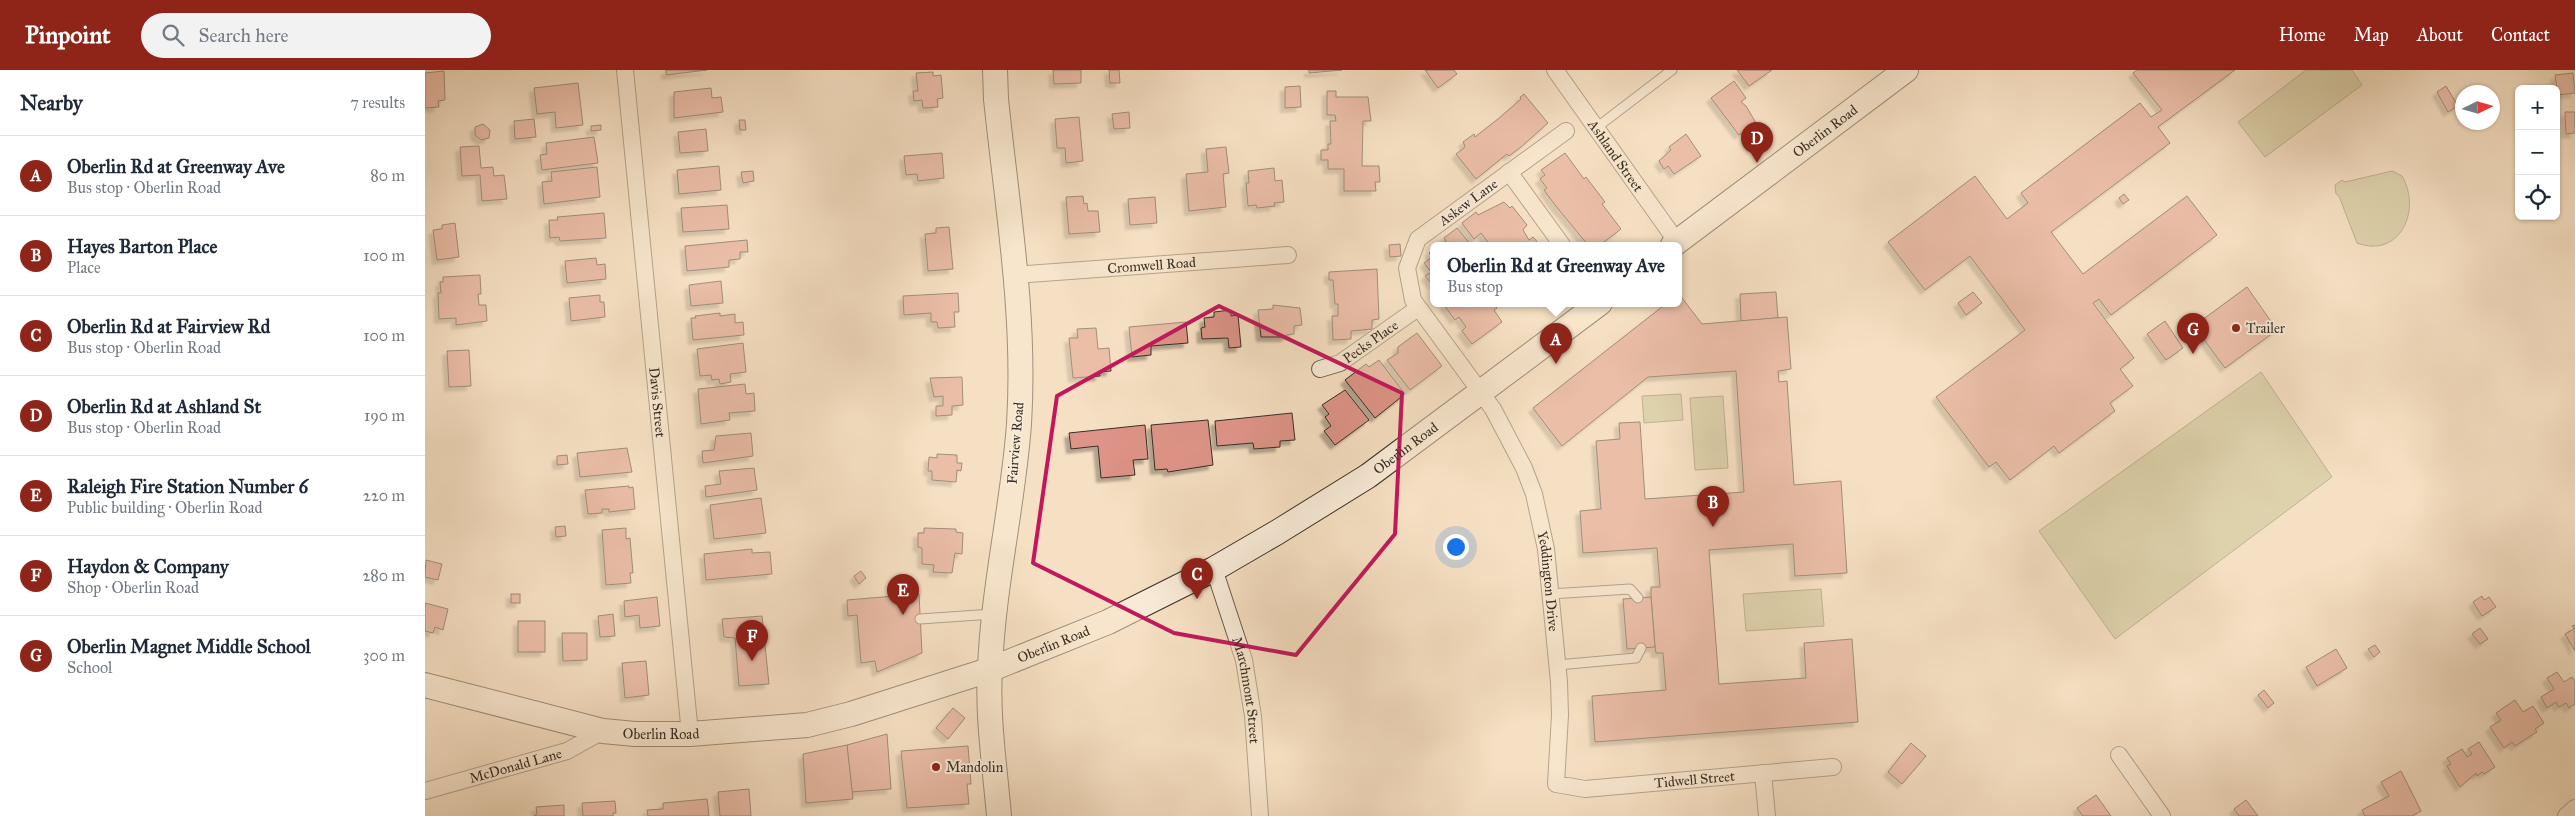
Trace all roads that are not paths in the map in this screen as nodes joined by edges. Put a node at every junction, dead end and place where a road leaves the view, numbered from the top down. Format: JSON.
{"nodes":[{"id":1,"x":625,"y":70,"type":"edge"},
{"id":2,"x":995,"y":70,"type":"edge"},
{"id":3,"x":1555,"y":70,"type":"edge"},
{"id":4,"x":1672,"y":70,"type":"edge"},
{"id":5,"x":1906,"y":70,"type":"edge"},
{"id":6,"x":1596,"y":128,"type":"junction"},
{"id":7,"x":1566,"y":131,"type":"dead end"},
{"id":8,"x":1509,"y":172,"type":"junction"},
{"id":9,"x":1560,"y":242,"type":"edge"},
{"id":10,"x":1674,"y":242,"type":"edge"},
{"id":11,"x":1678,"y":242,"type":"edge"},
{"id":12,"x":1288,"y":255,"type":"dead end"},
{"id":13,"x":1014,"y":275,"type":"junction"},
{"id":14,"x":1595,"y":307,"type":"edge"},
{"id":15,"x":1418,"y":308,"type":"junction"},
{"id":16,"x":1320,"y":369,"type":"dead end"},
{"id":17,"x":1482,"y":392,"type":"junction"},
{"id":18,"x":1214,"y":569,"type":"junction"},
{"id":19,"x":1550,"y":594,"type":"junction"},
{"id":20,"x":1639,"y":598,"type":"dead end"},
{"id":21,"x":993,"y":614,"type":"junction"},
{"id":22,"x":920,"y":619,"type":"dead end"},
{"id":23,"x":1641,"y":648,"type":"dead end"},
{"id":24,"x":1557,"y":665,"type":"junction"},
{"id":25,"x":989,"y":670,"type":"junction"},
{"id":26,"x":425,"y":684,"type":"edge"},
{"id":27,"x":603,"y":731,"type":"junction"},
{"id":28,"x":690,"y":734,"type":"junction"},
{"id":29,"x":2119,"y":755,"type":"dead end"},
{"id":30,"x":1833,"y":767,"type":"dead end"},
{"id":31,"x":1763,"y":773,"type":"junction"},
{"id":32,"x":1556,"y":784,"type":"joint"},
{"id":33,"x":425,"y":791,"type":"edge"},
{"id":34,"x":2575,"y":808,"type":"edge"},
{"id":35,"x":999,"y":816,"type":"edge"},
{"id":36,"x":1260,"y":816,"type":"edge"},
{"id":37,"x":1767,"y":816,"type":"edge"},
{"id":38,"x":2162,"y":816,"type":"edge"},
{"id":39,"x":2566,"y":816,"type":"edge"}],
"edges":[{"from":1,"to":28,"type":"street","name":"Davis Street"},
{"from":2,"to":13,"type":"main road","name":"Fairview Road"},
{"from":3,"to":6,"type":"street","name":"Ashland Street"},
{"from":4,"to":6,"type":"lane"},
{"from":5,"to":11,"type":"main road","name":"Oberlin Road"},
{"from":6,"to":10,"type":"street","name":"Ashland Street"},
{"from":7,"to":8,"type":"street","name":"Askew Lane"},
{"from":8,"to":9,"type":"street"},
{"from":8,"to":15,"type":"street","name":"Askew Lane"},
{"from":12,"to":13,"type":"street","name":"Cromwell Road"},
{"from":13,"to":21,"type":"main road","name":"Fairview Road"},
{"from":14,"to":17,"type":"main road","name":"Oberlin Road"},
{"from":15,"to":16,"type":"street","name":"Pecks Place"},
{"from":15,"to":17,"type":"street","name":"Askew Lane"},
{"from":17,"to":18,"type":"main road","name":"Oberlin Road"},
{"from":17,"to":19,"type":"street","name":"Yeddington Drive"},
{"from":18,"to":25,"type":"main road","name":"Oberlin Road"},
{"from":18,"to":36,"type":"street","name":"Marchmont Street"},
{"from":19,"to":20,"type":"lane"},
{"from":19,"to":24,"type":"street","name":"Yeddington Drive"},
{"from":21,"to":22,"type":"lane"},
{"from":21,"to":25,"type":"main road","name":"Fairview Road"},
{"from":23,"to":24,"type":"lane"},
{"from":24,"to":32,"type":"street","name":"Yeddington Drive"},
{"from":25,"to":28,"type":"main road","name":"Oberlin Road"},
{"from":25,"to":35,"type":"main road","name":"Fairview Road"},
{"from":26,"to":27,"type":"main road","name":"Oberlin Road"},
{"from":27,"to":28,"type":"main road","name":"Oberlin Road"},
{"from":27,"to":33,"type":"street","name":"McDonald Lane"},
{"from":29,"to":38,"type":"street"},
{"from":30,"to":31,"type":"street","name":"Tidwell Street"},
{"from":31,"to":32,"type":"street","name":"Tidwell Street"},
{"from":31,"to":37,"type":"street"},
{"from":34,"to":39,"type":"street"}]}
